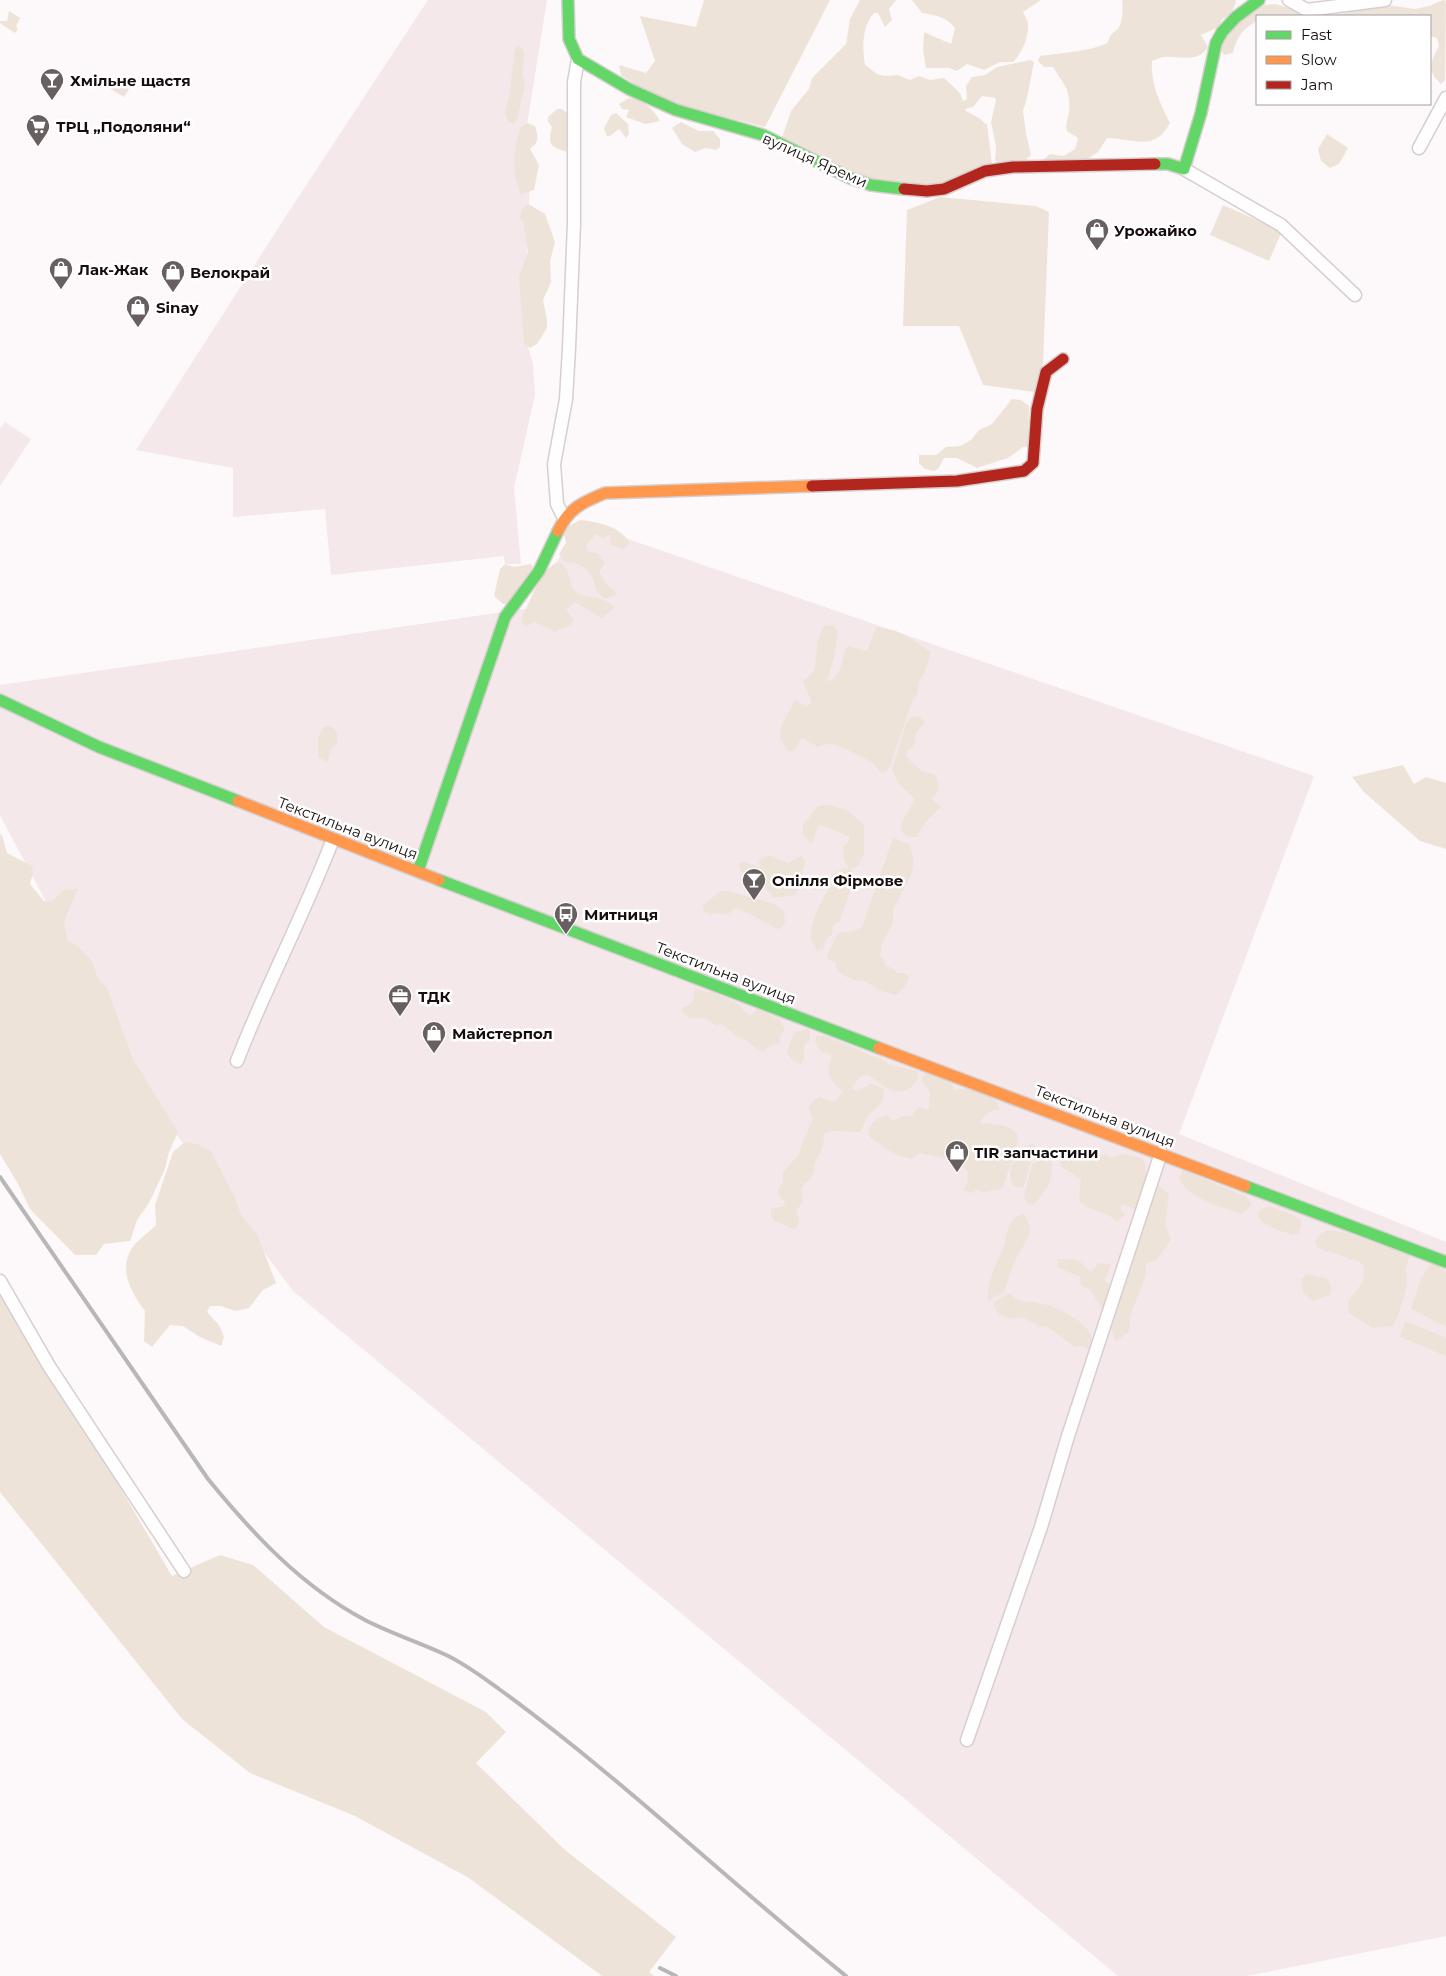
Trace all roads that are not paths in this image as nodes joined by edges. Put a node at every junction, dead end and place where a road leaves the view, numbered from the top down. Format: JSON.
{"nodes":[{"id":1,"x":568,"y":0,"type":"edge"},
{"id":2,"x":1259,"y":0,"type":"edge"},
{"id":3,"x":1289,"y":0,"type":"edge"},
{"id":4,"x":1385,"y":0,"type":"edge"},
{"id":5,"x":578,"y":59,"type":"junction"},
{"id":6,"x":1446,"y":98,"type":"edge"},
{"id":7,"x":1419,"y":148,"type":"dead end"},
{"id":8,"x":1184,"y":169,"type":"junction"},
{"id":9,"x":1355,"y":295,"type":"dead end"},
{"id":10,"x":1063,"y":359,"type":"dead end"},
{"id":11,"x":564,"y":518,"type":"junction"},
{"id":12,"x":0,"y":700,"type":"edge"},
{"id":13,"x":333,"y":839,"type":"junction"},
{"id":14,"x":418,"y":871,"type":"junction"},
{"id":15,"x":237,"y":1061,"type":"dead end"},
{"id":16,"x":1161,"y":1153,"type":"junction"},
{"id":17,"x":1446,"y":1262,"type":"edge"},
{"id":18,"x":0,"y":1281,"type":"edge"},
{"id":19,"x":184,"y":1571,"type":"dead end"},
{"id":20,"x":968,"y":1740,"type":"dead end"}],
"edges":[{"from":1,"to":5,"type":"street"},
{"from":2,"to":8,"type":"street"},
{"from":3,"to":4,"type":"street"},
{"from":5,"to":8,"type":"street","name":"вулиця Яреми"},
{"from":5,"to":11,"type":"street"},
{"from":6,"to":7,"type":"street"},
{"from":8,"to":9,"type":"street","name":"вулиця Яреми"},
{"from":10,"to":11,"type":"street"},
{"from":11,"to":14,"type":"street"},
{"from":12,"to":13,"type":"street","name":"Текстильна вулиця"},
{"from":13,"to":14,"type":"street","name":"Текстильна вулиця"},
{"from":13,"to":15,"type":"street"},
{"from":14,"to":16,"type":"street","name":"Текстильна вулиця"},
{"from":16,"to":17,"type":"street","name":"Текстильна вулиця"},
{"from":16,"to":20,"type":"street"},
{"from":18,"to":19,"type":"street"}]}
